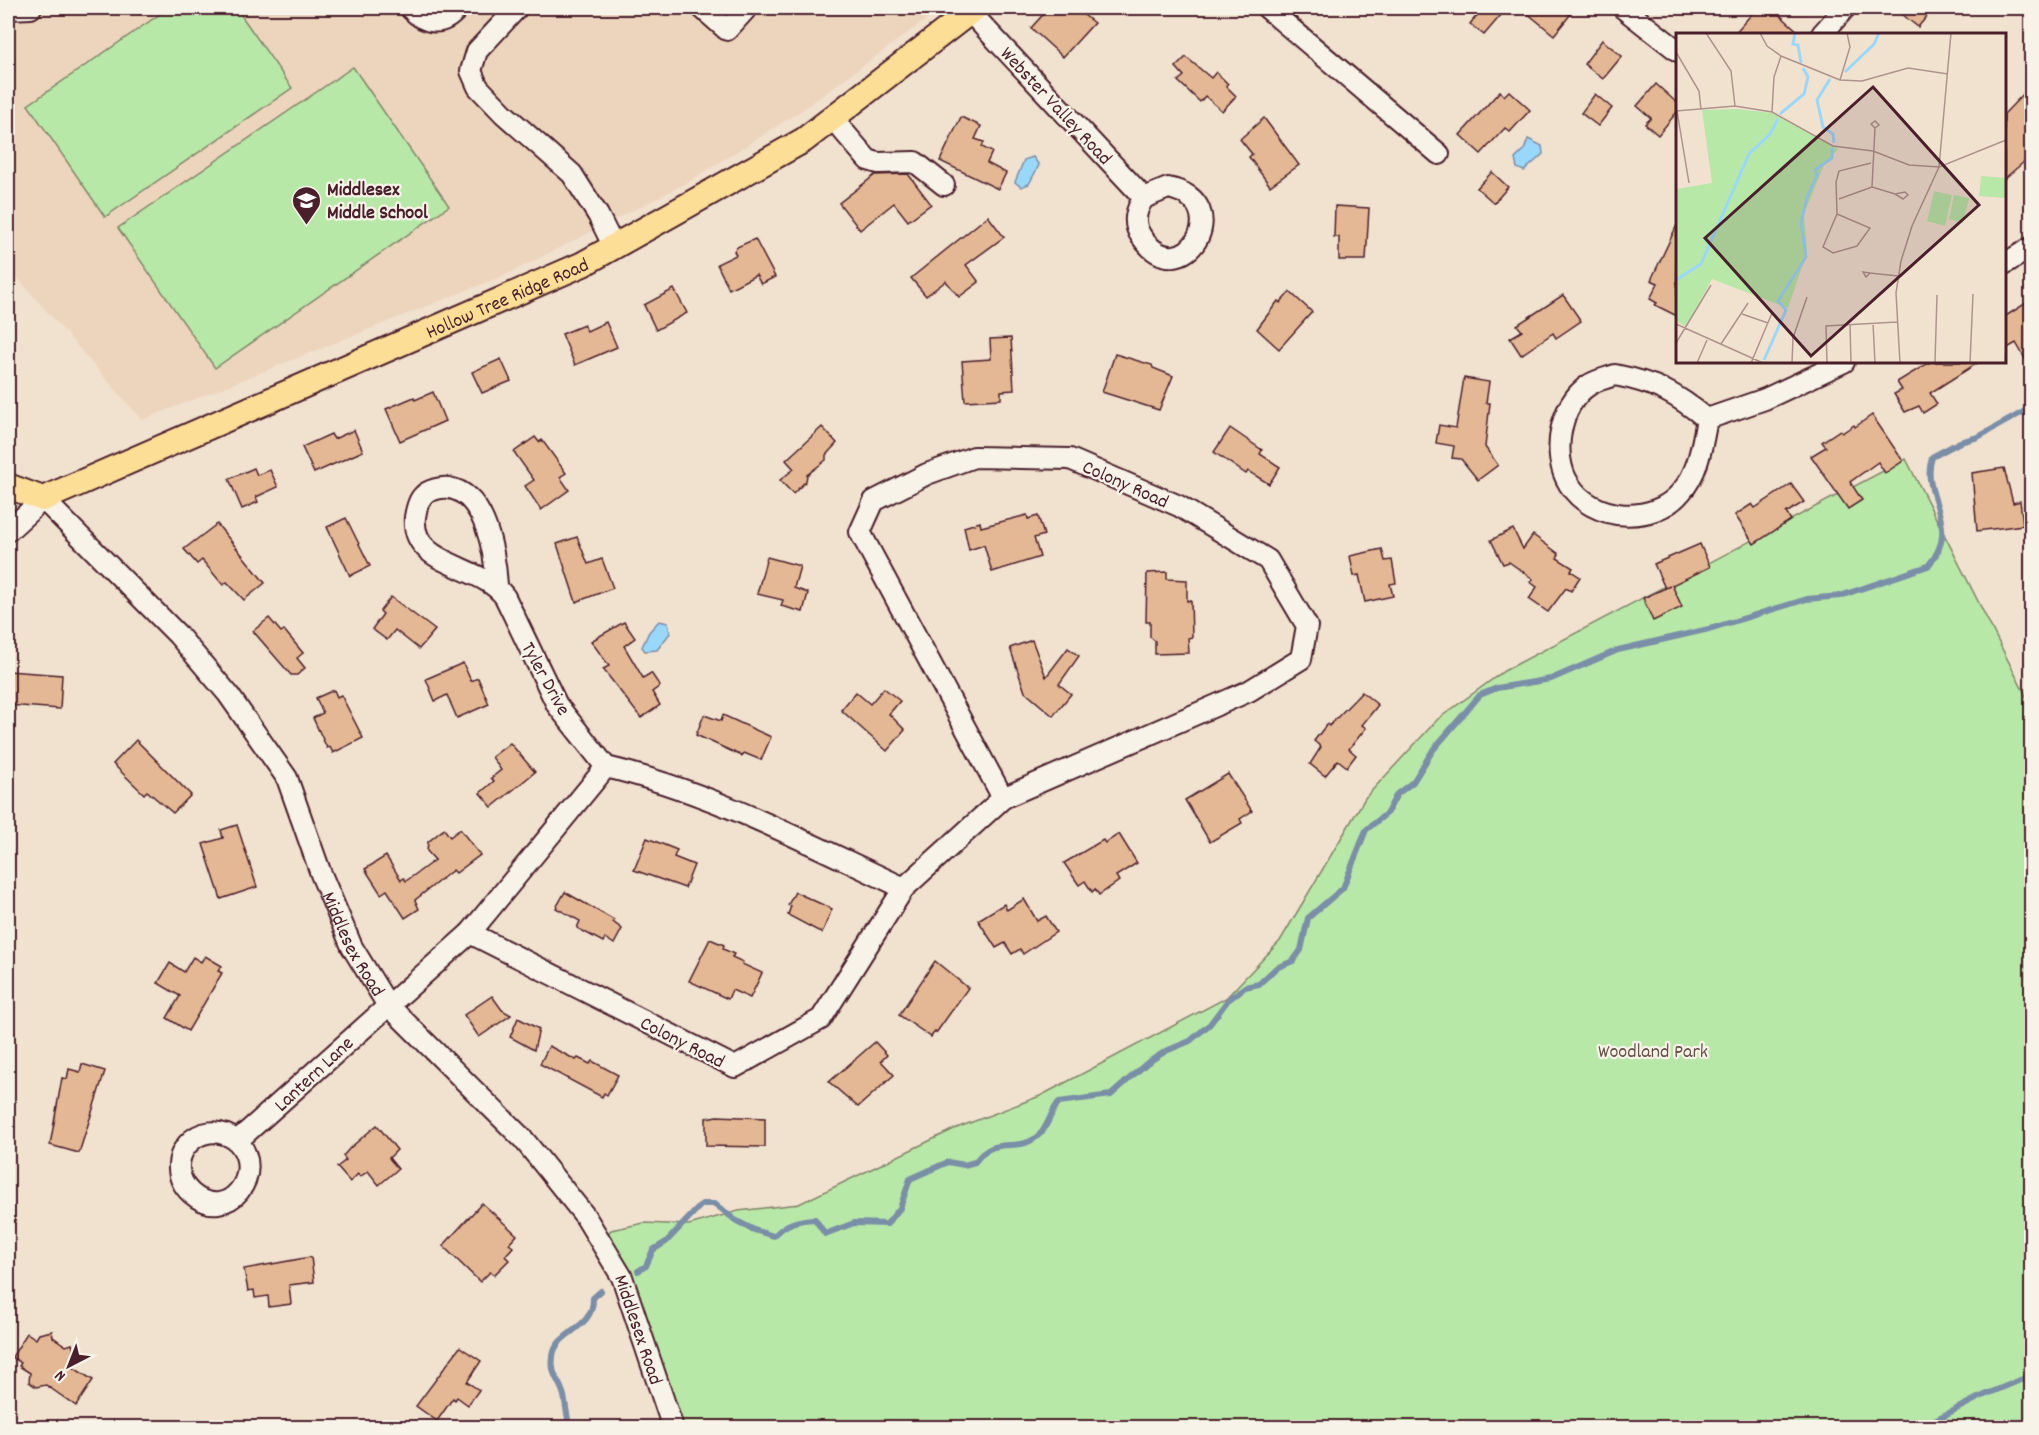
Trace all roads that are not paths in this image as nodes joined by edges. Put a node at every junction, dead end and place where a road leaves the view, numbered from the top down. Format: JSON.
{"nodes":[{"id":1,"x":31,"y":8,"type":"edge"},
{"id":2,"x":410,"y":8,"type":"edge"},
{"id":3,"x":458,"y":8,"type":"edge"},
{"id":4,"x":516,"y":8,"type":"edge"},
{"id":5,"x":702,"y":8,"type":"edge"},
{"id":6,"x":747,"y":8,"type":"edge"},
{"id":7,"x":1267,"y":8,"type":"edge"},
{"id":8,"x":1623,"y":8,"type":"edge"},
{"id":9,"x":1845,"y":8,"type":"edge"},
{"id":10,"x":8,"y":9,"type":"edge"},
{"id":11,"x":972,"y":10,"type":"edge"},
{"id":12,"x":1823,"y":33,"type":"edge"},
{"id":13,"x":1676,"y":50,"type":"edge"},
{"id":14,"x":833,"y":119,"type":"junction"},
{"id":15,"x":1439,"y":154,"type":"dead end"},
{"id":16,"x":944,"y":185,"type":"dead end"},
{"id":17,"x":1144,"y":198,"type":"dead end"},
{"id":18,"x":614,"y":247,"type":"junction"},
{"id":19,"x":2031,"y":247,"type":"edge"},
{"id":20,"x":2006,"y":263,"type":"edge"},
{"id":21,"x":1842,"y":363,"type":"edge"},
{"id":22,"x":1707,"y":419,"type":"junction"},
{"id":23,"x":8,"y":486,"type":"edge"},
{"id":24,"x":43,"y":499,"type":"junction"},
{"id":25,"x":8,"y":531,"type":"edge"},
{"id":26,"x":497,"y":585,"type":"junction"},
{"id":27,"x":606,"y":767,"type":"junction"},
{"id":28,"x":1003,"y":798,"type":"junction"},
{"id":29,"x":904,"y":888,"type":"junction"},
{"id":30,"x":470,"y":933,"type":"junction"},
{"id":31,"x":387,"y":1004,"type":"junction"},
{"id":32,"x":237,"y":1141,"type":"dead end"},
{"id":33,"x":673,"y":1428,"type":"edge"}],
"edges":[{"from":1,"to":10,"type":"street"},
{"from":2,"to":3,"type":"street"},
{"from":4,"to":18,"type":"street"},
{"from":5,"to":6,"type":"street"},
{"from":7,"to":15,"type":"street"},
{"from":8,"to":13,"type":"street"},
{"from":9,"to":12,"type":"street"},
{"from":11,"to":14,"type":"main road","name":"Hollow Tree Ridge Road"},
{"from":11,"to":17,"type":"street","name":"Webster Valley Road"},
{"from":14,"to":16,"type":"street"},
{"from":14,"to":18,"type":"main road","name":"Hollow Tree Ridge Road"},
{"from":18,"to":24,"type":"main road","name":"Hollow Tree Ridge Road"},
{"from":19,"to":20,"type":"street"},
{"from":21,"to":22,"type":"street"},
{"from":22,"to":22,"type":"street"},
{"from":23,"to":24,"type":"main road","name":"Middlesex Road"},
{"from":24,"to":25,"type":"street","name":"Hollow Tree Ridge Road"},
{"from":24,"to":31,"type":"street","name":"Middlesex Road"},
{"from":26,"to":26,"type":"street","name":"Tyler Drive"},
{"from":26,"to":27,"type":"street","name":"Tyler Drive"},
{"from":27,"to":29,"type":"street"},
{"from":27,"to":30,"type":"street"},
{"from":28,"to":28,"type":"street","name":"Colony Road"},
{"from":28,"to":29,"type":"street","name":"Colony Road"},
{"from":29,"to":30,"type":"street","name":"Colony Road"},
{"from":30,"to":31,"type":"street"},
{"from":31,"to":32,"type":"street","name":"Lantern Lane"},
{"from":31,"to":33,"type":"street","name":"Middlesex Road"}]}
